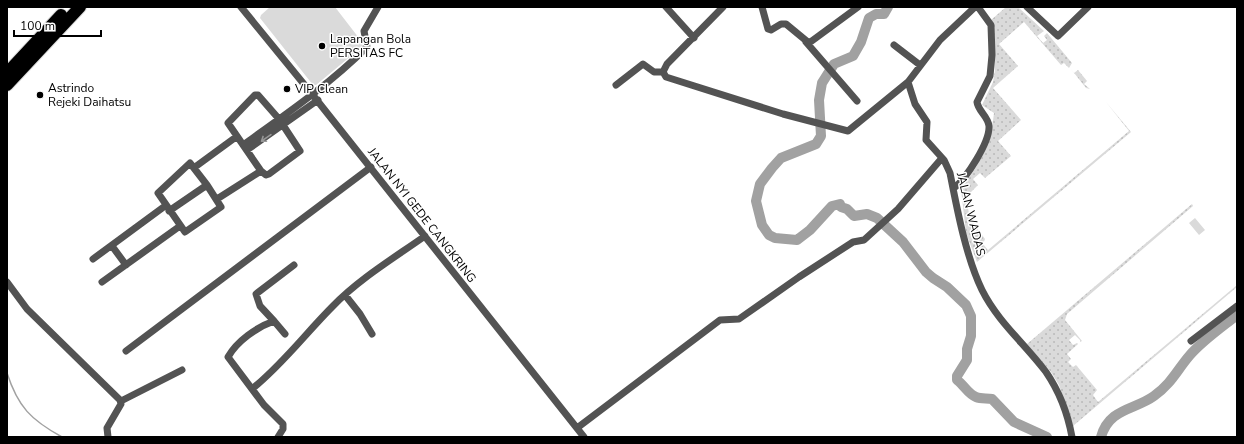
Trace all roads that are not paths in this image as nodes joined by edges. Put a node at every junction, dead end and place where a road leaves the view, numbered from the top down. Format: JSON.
{"nodes":[{"id":1,"x":68,"y":7,"type":"edge"},
{"id":2,"x":80,"y":7,"type":"edge"},
{"id":3,"x":241,"y":7,"type":"edge"},
{"id":4,"x":378,"y":7,"type":"edge"},
{"id":5,"x":666,"y":7,"type":"edge"},
{"id":6,"x":723,"y":7,"type":"edge"},
{"id":7,"x":762,"y":7,"type":"edge"},
{"id":8,"x":858,"y":7,"type":"edge"},
{"id":9,"x":976,"y":7,"type":"edge"},
{"id":10,"x":1027,"y":7,"type":"edge"},
{"id":11,"x":1088,"y":7,"type":"edge"},
{"id":12,"x":694,"y":38,"type":"junction"},
{"id":13,"x":806,"y":42,"type":"junction"},
{"id":14,"x":894,"y":44,"type":"dead end"},
{"id":15,"x":920,"y":65,"type":"junction"},
{"id":16,"x":13,"y":71,"type":"edge"},
{"id":17,"x":663,"y":72,"type":"junction"},
{"id":18,"x":908,"y":82,"type":"junction"},
{"id":19,"x":7,"y":85,"type":"edge"},
{"id":20,"x":616,"y":85,"type":"dead end"},
{"id":21,"x":312,"y":94,"type":"junction"},
{"id":22,"x":318,"y":100,"type":"junction"},
{"id":23,"x":858,"y":101,"type":"dead end"},
{"id":24,"x":297,"y":110,"type":"junction"},
{"id":25,"x":281,"y":122,"type":"junction"},
{"id":26,"x":236,"y":137,"type":"junction"},
{"id":27,"x":245,"y":148,"type":"junction"},
{"id":28,"x":942,"y":158,"type":"junction"},
{"id":29,"x":371,"y":167,"type":"junction"},
{"id":30,"x":195,"y":168,"type":"junction"},
{"id":31,"x":260,"y":170,"type":"junction"},
{"id":32,"x":207,"y":185,"type":"junction"},
{"id":33,"x":954,"y":188,"type":"junction"},
{"id":34,"x":217,"y":199,"type":"junction"},
{"id":35,"x":167,"y":208,"type":"junction"},
{"id":36,"x":180,"y":226,"type":"junction"},
{"id":37,"x":426,"y":236,"type":"junction"},
{"id":38,"x":112,"y":246,"type":"junction"},
{"id":39,"x":93,"y":259,"type":"dead end"},
{"id":40,"x":126,"y":265,"type":"junction"},
{"id":41,"x":294,"y":265,"type":"dead end"},
{"id":42,"x":7,"y":282,"type":"edge"},
{"id":43,"x":102,"y":282,"type":"dead end"},
{"id":44,"x":345,"y":295,"type":"junction"},
{"id":45,"x":1237,"y":306,"type":"edge"},
{"id":46,"x":274,"y":321,"type":"junction"},
{"id":47,"x":285,"y":334,"type":"dead end"},
{"id":48,"x":372,"y":334,"type":"dead end"},
{"id":49,"x":1191,"y":341,"type":"dead end"},
{"id":50,"x":126,"y":350,"type":"dead end"},
{"id":51,"x":182,"y":370,"type":"dead end"},
{"id":52,"x":252,"y":389,"type":"junction"},
{"id":53,"x":121,"y":402,"type":"junction"},
{"id":54,"x":577,"y":428,"type":"junction"},
{"id":55,"x":108,"y":437,"type":"edge"},
{"id":56,"x":278,"y":437,"type":"edge"},
{"id":57,"x":584,"y":437,"type":"edge"},
{"id":58,"x":1072,"y":437,"type":"edge"}],
"edges":[{"from":1,"to":16,"type":"highway"},
{"from":2,"to":16,"type":"highway"},
{"from":3,"to":21,"type":"street","name":"JALAN NYI GEDE CANGKRING"},
{"from":4,"to":21,"type":"street"},
{"from":5,"to":12,"type":"street"},
{"from":6,"to":12,"type":"street"},
{"from":7,"to":13,"type":"street"},
{"from":8,"to":13,"type":"street"},
{"from":9,"to":15,"type":"street"},
{"from":9,"to":33,"type":"street"},
{"from":10,"to":11,"type":"street"},
{"from":12,"to":17,"type":"street"},
{"from":13,"to":23,"type":"street"},
{"from":14,"to":15,"type":"street"},
{"from":15,"to":18,"type":"street"},
{"from":16,"to":19,"type":"highway"},
{"from":17,"to":18,"type":"street"},
{"from":17,"to":20,"type":"street"},
{"from":18,"to":28,"type":"street","name":"JALAN WADAS"},
{"from":21,"to":22,"type":"street","name":"JALAN NYI GEDE CANGKRING"},
{"from":21,"to":24,"type":"street"},
{"from":22,"to":24,"type":"street"},
{"from":22,"to":29,"type":"street","name":"JALAN NYI GEDE CANGKRING"},
{"from":24,"to":25,"type":"street"},
{"from":25,"to":26,"type":"street"},
{"from":25,"to":27,"type":"street"},
{"from":25,"to":31,"type":"street"},
{"from":26,"to":27,"type":"street"},
{"from":26,"to":30,"type":"street"},
{"from":27,"to":31,"type":"street"},
{"from":28,"to":33,"type":"street","name":"JALAN WADAS"},
{"from":28,"to":54,"type":"street"},
{"from":29,"to":37,"type":"street","name":"JALAN NYI GEDE CANGKRING"},
{"from":29,"to":50,"type":"street"},
{"from":30,"to":32,"type":"street"},
{"from":30,"to":35,"type":"street"},
{"from":31,"to":34,"type":"street"},
{"from":32,"to":34,"type":"street"},
{"from":32,"to":35,"type":"street"},
{"from":33,"to":58,"type":"street","name":"JALAN WADAS"},
{"from":34,"to":36,"type":"street"},
{"from":35,"to":36,"type":"street"},
{"from":35,"to":38,"type":"street"},
{"from":36,"to":40,"type":"street"},
{"from":37,"to":44,"type":"street"},
{"from":37,"to":54,"type":"street","name":"JALAN NYI GEDE CANGKRING"},
{"from":38,"to":39,"type":"street"},
{"from":38,"to":40,"type":"street"},
{"from":40,"to":43,"type":"street"},
{"from":41,"to":46,"type":"street"},
{"from":42,"to":53,"type":"street"},
{"from":44,"to":48,"type":"street"},
{"from":44,"to":52,"type":"street"},
{"from":45,"to":49,"type":"street"},
{"from":46,"to":47,"type":"street"},
{"from":46,"to":52,"type":"street"},
{"from":51,"to":53,"type":"street"},
{"from":52,"to":56,"type":"street"},
{"from":53,"to":55,"type":"street"},
{"from":54,"to":57,"type":"street","name":"JALAN NYI GEDE CANGKRING"}]}
